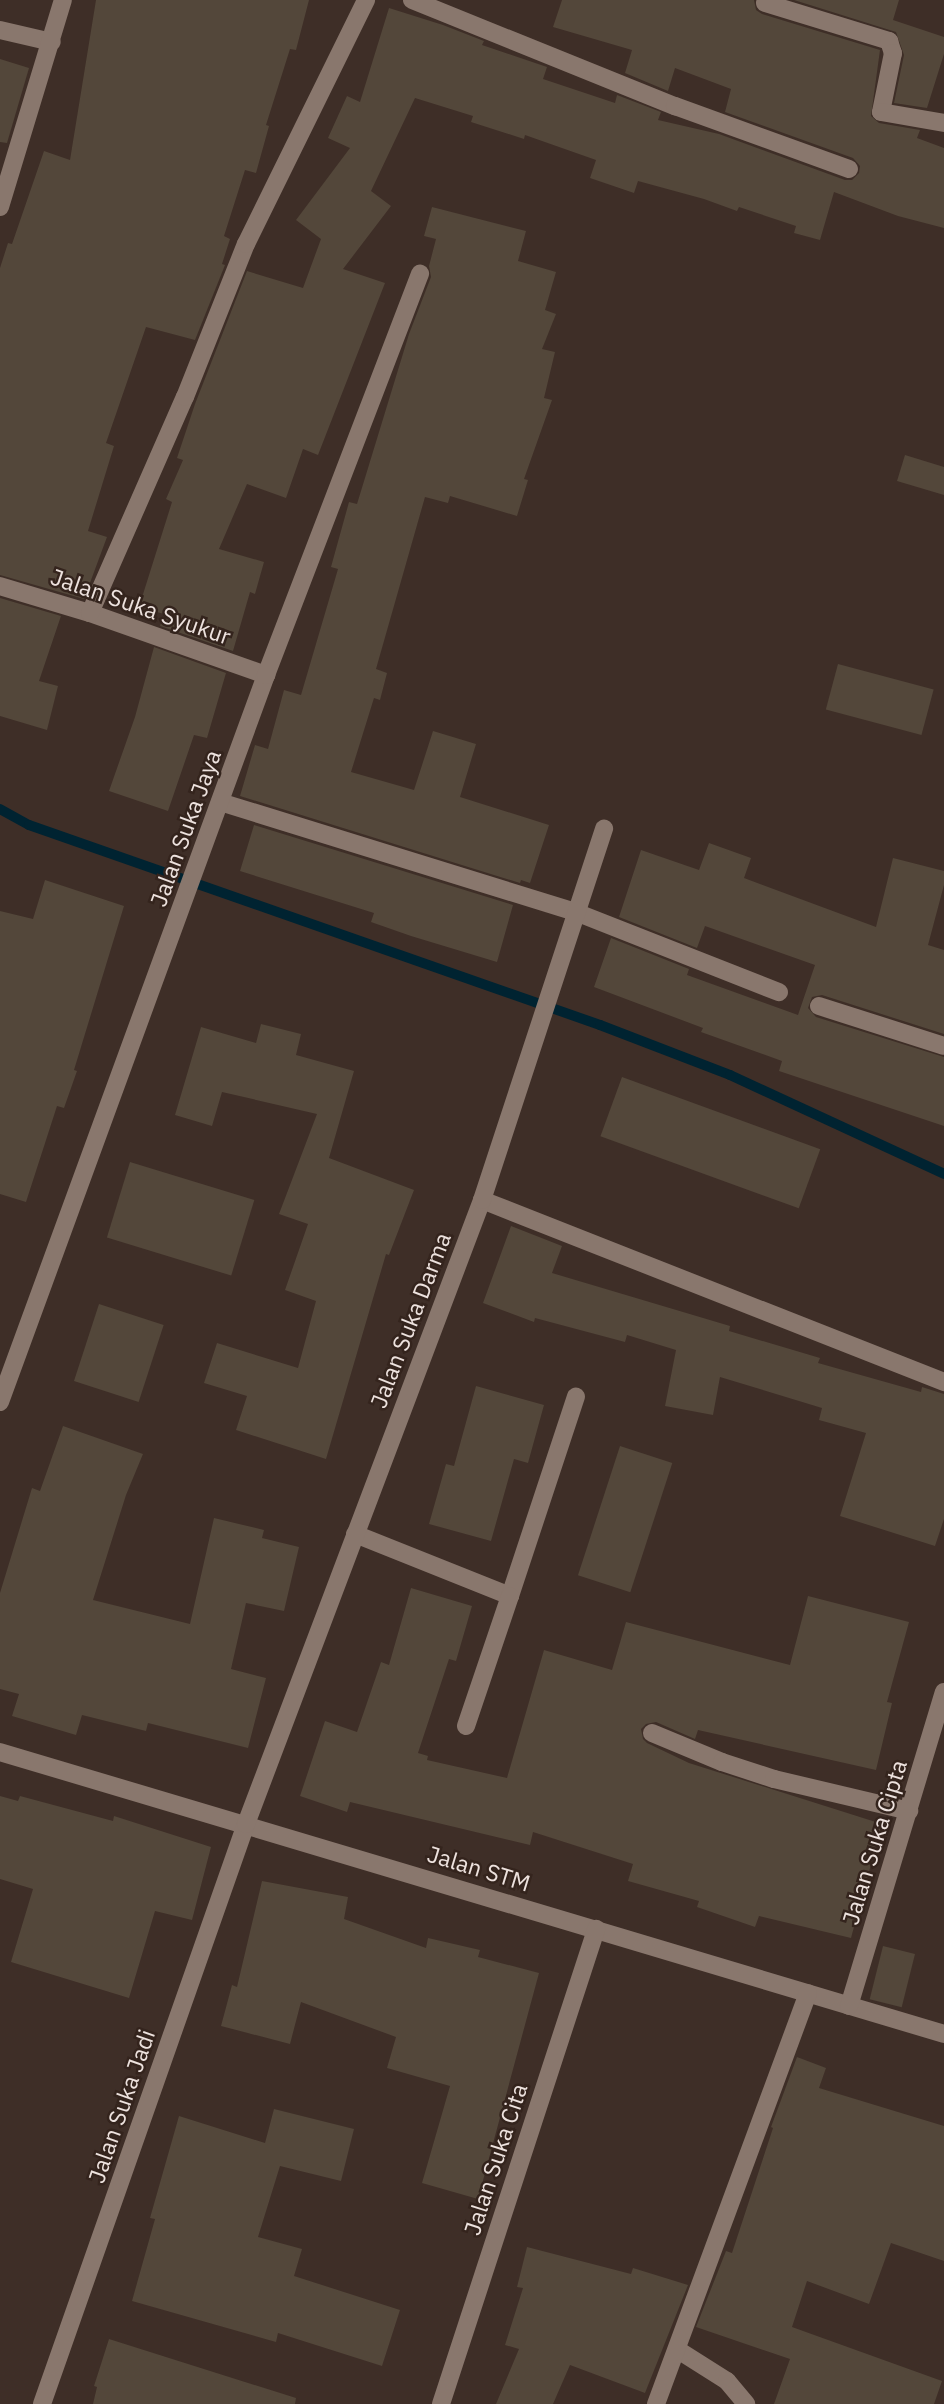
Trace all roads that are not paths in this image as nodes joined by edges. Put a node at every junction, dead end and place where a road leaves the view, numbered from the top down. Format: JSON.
{"nodes":[{"id":1,"x":63,"y":0,"type":"edge"},
{"id":2,"x":366,"y":0,"type":"edge"},
{"id":3,"x":412,"y":0,"type":"edge"},
{"id":4,"x":765,"y":3,"type":"dead end"},
{"id":5,"x":0,"y":30,"type":"edge"},
{"id":6,"x":52,"y":42,"type":"junction"},
{"id":7,"x":944,"y":123,"type":"edge"},
{"id":8,"x":849,"y":169,"type":"dead end"},
{"id":9,"x":0,"y":206,"type":"edge"},
{"id":10,"x":420,"y":274,"type":"dead end"},
{"id":11,"x":0,"y":586,"type":"edge"},
{"id":12,"x":90,"y":613,"type":"junction"},
{"id":13,"x":266,"y":675,"type":"junction"},
{"id":14,"x":220,"y":802,"type":"junction"},
{"id":15,"x":604,"y":828,"type":"dead end"},
{"id":16,"x":578,"y":913,"type":"junction"},
{"id":17,"x":779,"y":992,"type":"dead end"},
{"id":18,"x":819,"y":1006,"type":"dead end"},
{"id":19,"x":944,"y":1046,"type":"edge"},
{"id":20,"x":482,"y":1200,"type":"junction"},
{"id":21,"x":944,"y":1382,"type":"edge"},
{"id":22,"x":576,"y":1397,"type":"dead end"},
{"id":23,"x":0,"y":1402,"type":"edge"},
{"id":24,"x":355,"y":1534,"type":"junction"},
{"id":25,"x":510,"y":1596,"type":"junction"},
{"id":26,"x":944,"y":1692,"type":"edge"},
{"id":27,"x":466,"y":1726,"type":"dead end"},
{"id":28,"x":652,"y":1734,"type":"dead end"},
{"id":29,"x":0,"y":1752,"type":"edge"},
{"id":30,"x":909,"y":1811,"type":"junction"},
{"id":31,"x":246,"y":1824,"type":"junction"},
{"id":32,"x":596,"y":1929,"type":"junction"},
{"id":33,"x":808,"y":1993,"type":"junction"},
{"id":34,"x":849,"y":2006,"type":"junction"},
{"id":35,"x":944,"y":2034,"type":"edge"},
{"id":36,"x":678,"y":2350,"type":"junction"},
{"id":37,"x":41,"y":2404,"type":"edge"},
{"id":38,"x":441,"y":2404,"type":"edge"},
{"id":39,"x":656,"y":2404,"type":"edge"},
{"id":40,"x":746,"y":2404,"type":"edge"}],
"edges":[{"from":1,"to":6,"type":"street"},
{"from":2,"to":12,"type":"street"},
{"from":3,"to":8,"type":"street"},
{"from":4,"to":7,"type":"street"},
{"from":5,"to":6,"type":"street"},
{"from":6,"to":9,"type":"street"},
{"from":10,"to":13,"type":"street","name":"Jalan Suka Jaya"},
{"from":11,"to":12,"type":"street","name":"Jalan Suka Syukur"},
{"from":12,"to":13,"type":"street","name":"Jalan Suka Syukur"},
{"from":13,"to":14,"type":"street","name":"Jalan Suka Jaya"},
{"from":14,"to":16,"type":"street"},
{"from":14,"to":23,"type":"street","name":"Jalan Suka Jaya"},
{"from":15,"to":16,"type":"street","name":"Jalan Suka Darma"},
{"from":16,"to":17,"type":"street"},
{"from":16,"to":20,"type":"street","name":"Jalan Suka Darma"},
{"from":18,"to":19,"type":"street"},
{"from":20,"to":21,"type":"street"},
{"from":20,"to":24,"type":"street","name":"Jalan Suka Darma"},
{"from":22,"to":25,"type":"street"},
{"from":24,"to":25,"type":"street"},
{"from":24,"to":31,"type":"street","name":"Jalan Suka Darma"},
{"from":25,"to":27,"type":"street"},
{"from":26,"to":30,"type":"street","name":"Jalan Suka Cipta"},
{"from":28,"to":30,"type":"street"},
{"from":29,"to":31,"type":"street","name":"Jalan STM"},
{"from":30,"to":34,"type":"street","name":"Jalan Suka Cipta"},
{"from":31,"to":32,"type":"street","name":"Jalan STM"},
{"from":31,"to":37,"type":"street","name":"Jalan Suka Jadi"},
{"from":32,"to":33,"type":"street","name":"Jalan STM"},
{"from":32,"to":38,"type":"street","name":"Jalan Suka Cita"},
{"from":33,"to":34,"type":"street","name":"Jalan STM"},
{"from":33,"to":36,"type":"street"},
{"from":34,"to":35,"type":"street","name":"Jalan STM"},
{"from":36,"to":39,"type":"street"},
{"from":36,"to":40,"type":"street"}]}
